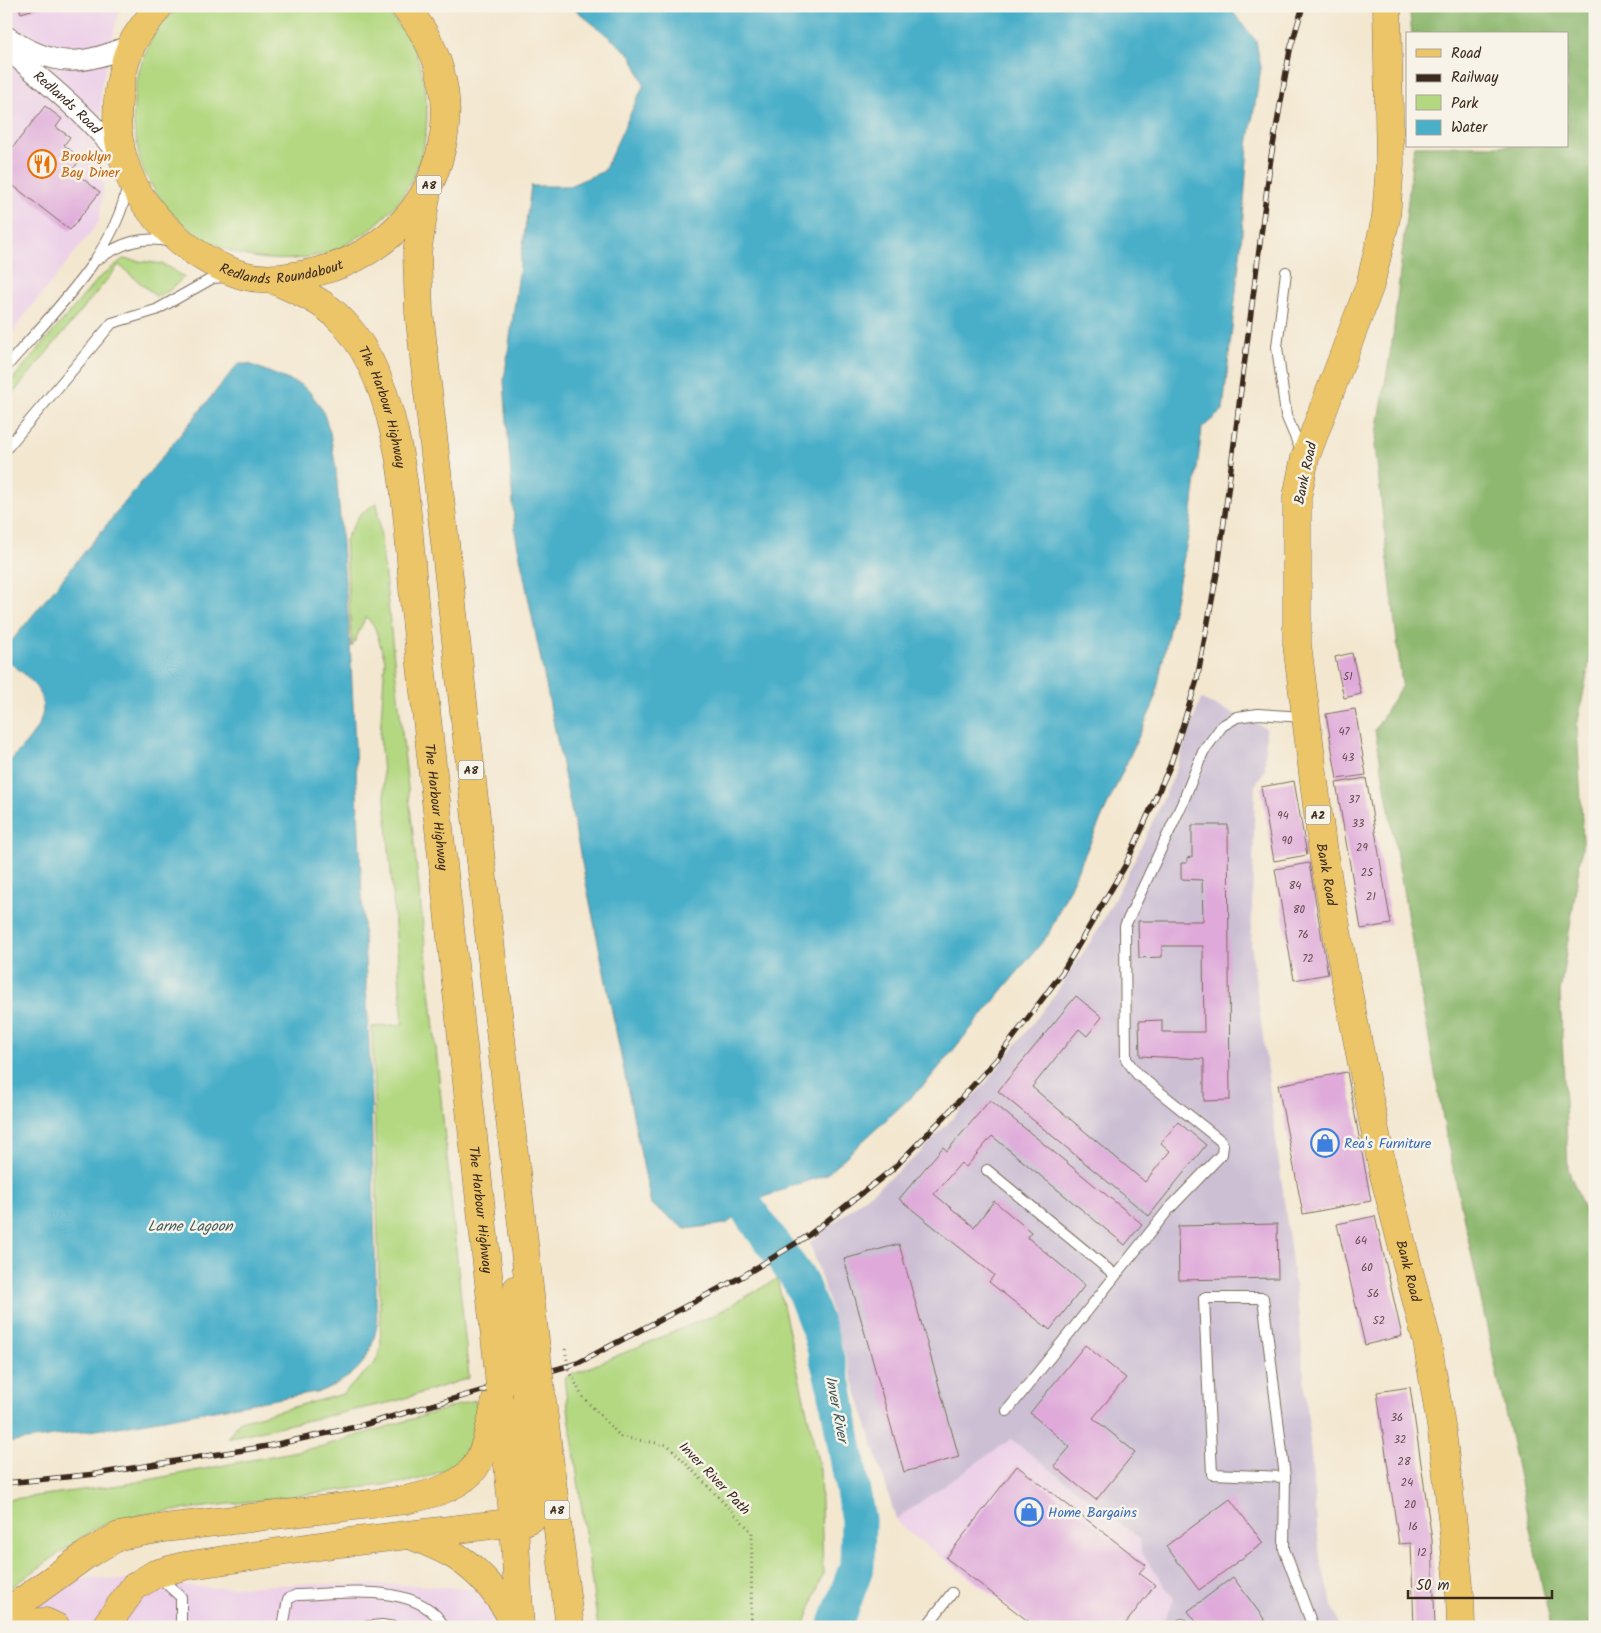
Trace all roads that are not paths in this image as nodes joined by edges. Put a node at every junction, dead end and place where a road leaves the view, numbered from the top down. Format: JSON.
{"nodes":[{"id":1,"x":404,"y":6,"type":"edge"},
{"id":2,"x":1388,"y":6,"type":"edge"},
{"id":3,"x":145,"y":21,"type":"edge"},
{"id":4,"x":6,"y":36,"type":"edge"},
{"id":5,"x":6,"y":48,"type":"edge"},
{"id":6,"x":126,"y":168,"type":"junction"},
{"id":7,"x":426,"y":191,"type":"junction"},
{"id":8,"x":184,"y":245,"type":"junction"},
{"id":9,"x":96,"y":260,"type":"junction"},
{"id":10,"x":1286,"y":272,"type":"dead end"},
{"id":11,"x":244,"y":276,"type":"junction"},
{"id":12,"x":272,"y":279,"type":"junction"},
{"id":13,"x":6,"y":367,"type":"edge"},
{"id":14,"x":6,"y":450,"type":"edge"},
{"id":15,"x":1305,"y":458,"type":"junction"},
{"id":16,"x":1305,"y":717,"type":"junction"},
{"id":17,"x":987,"y":1170,"type":"dead end"},
{"id":18,"x":1115,"y":1275,"type":"junction"},
{"id":19,"x":514,"y":1363,"type":"junction"},
{"id":20,"x":534,"y":1394,"type":"junction"},
{"id":21,"x":1007,"y":1410,"type":"dead end"},
{"id":22,"x":1285,"y":1477,"type":"junction"},
{"id":23,"x":514,"y":1524,"type":"junction"},
{"id":24,"x":412,"y":1535,"type":"junction"},
{"id":25,"x":155,"y":1574,"type":"junction"},
{"id":26,"x":952,"y":1593,"type":"dead end"},
{"id":27,"x":6,"y":1613,"type":"edge"},
{"id":28,"x":6,"y":1623,"type":"edge"},
{"id":29,"x":56,"y":1627,"type":"edge"},
{"id":30,"x":105,"y":1627,"type":"edge"},
{"id":31,"x":181,"y":1627,"type":"edge"},
{"id":32,"x":283,"y":1627,"type":"edge"},
{"id":33,"x":362,"y":1627,"type":"edge"},
{"id":34,"x":394,"y":1627,"type":"edge"},
{"id":35,"x":444,"y":1627,"type":"edge"},
{"id":36,"x":519,"y":1627,"type":"edge"},
{"id":37,"x":570,"y":1627,"type":"edge"},
{"id":38,"x":926,"y":1627,"type":"edge"},
{"id":39,"x":1313,"y":1627,"type":"edge"},
{"id":40,"x":1461,"y":1627,"type":"edge"}],
"edges":[{"from":1,"to":7,"type":"main road","name":"Redlands Roundabout","number":"A8"},
{"from":2,"to":15,"type":"main road","name":"Bank Road","number":"A2"},
{"from":3,"to":4,"type":"street","name":"Redlands Road"},
{"from":3,"to":6,"type":"main road","name":"Redlands Roundabout","number":"A8"},
{"from":5,"to":6,"type":"street","name":"Redlands Road"},
{"from":6,"to":8,"type":"main road","name":"Redlands Roundabout","number":"A8"},
{"from":6,"to":9,"type":"lane"},
{"from":7,"to":12,"type":"main road","name":"Redlands Roundabout","number":"A8"},
{"from":7,"to":19,"type":"main road","number":"A8"},
{"from":8,"to":9,"type":"lane"},
{"from":8,"to":11,"type":"main road","name":"Redlands Roundabout","number":"A8"},
{"from":9,"to":13,"type":"lane"},
{"from":10,"to":15,"type":"lane"},
{"from":11,"to":12,"type":"main road","name":"Redlands Roundabout","number":"A8"},
{"from":11,"to":14,"type":"lane"},
{"from":12,"to":19,"type":"main road","name":"The Harbour Highway","number":"A8"},
{"from":15,"to":16,"type":"main road","name":"Bank Road","number":"A2"},
{"from":16,"to":18,"type":"lane"},
{"from":16,"to":40,"type":"main road","name":"Bank Road","number":"A2"},
{"from":17,"to":18,"type":"lane"},
{"from":18,"to":21,"type":"lane"},
{"from":19,"to":20,"type":"main road","number":"A8","bridge":true},
{"from":19,"to":23,"type":"main road","number":"A8"},
{"from":19,"to":27,"type":"main road"},
{"from":20,"to":23,"type":"main road"},
{"from":20,"to":37,"type":"main road","number":"A8"},
{"from":22,"to":22,"type":"lane"},
{"from":22,"to":39,"type":"lane"},
{"from":23,"to":24,"type":"main road"},
{"from":23,"to":36,"type":"main road","number":"A8"},
{"from":24,"to":25,"type":"main road"},
{"from":24,"to":36,"type":"main road"},
{"from":25,"to":30,"type":"main road"},
{"from":25,"to":31,"type":"lane"},
{"from":26,"to":38,"type":"lane"},
{"from":28,"to":29,"type":"main road"},
{"from":32,"to":35,"type":"lane"},
{"from":33,"to":34,"type":"lane"}]}
